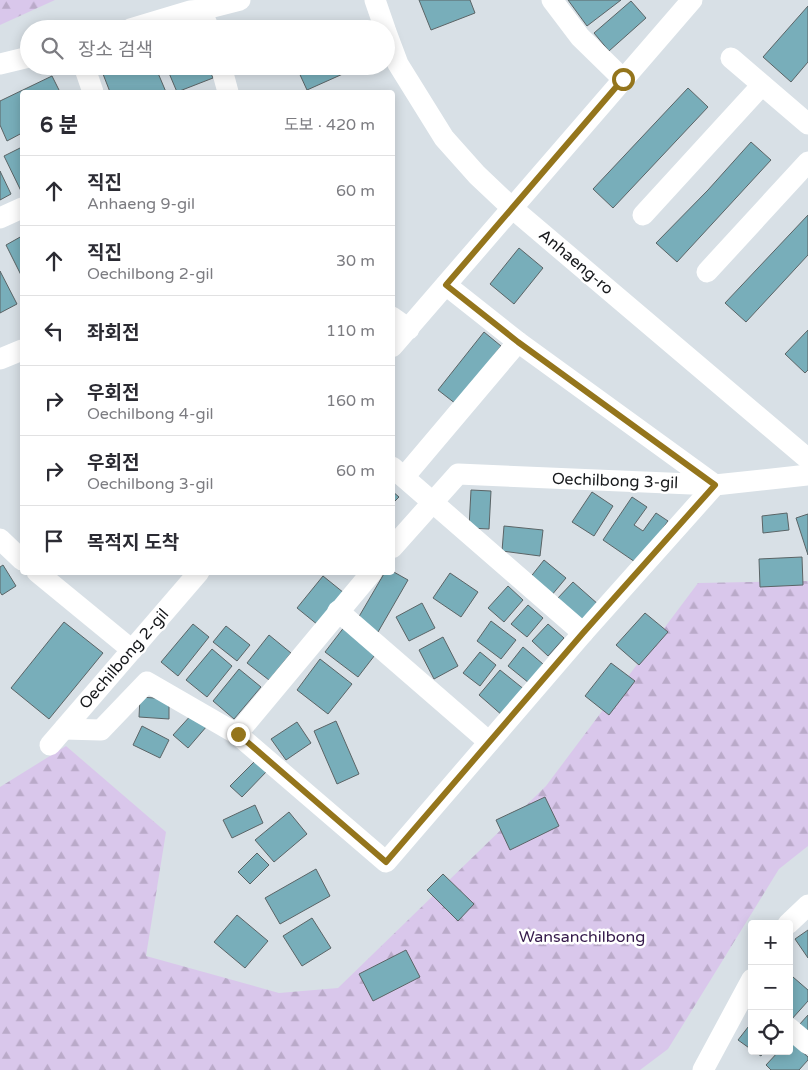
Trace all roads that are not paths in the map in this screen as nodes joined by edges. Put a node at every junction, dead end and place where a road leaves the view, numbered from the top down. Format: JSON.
{"nodes":[{"id":1,"x":240,"y":0,"type":"edge"},
{"id":2,"x":375,"y":0,"type":"edge"},
{"id":3,"x":552,"y":0,"type":"edge"},
{"id":4,"x":692,"y":0,"type":"edge"},
{"id":5,"x":205,"y":19,"type":"edge"},
{"id":6,"x":160,"y":20,"type":"edge"},
{"id":7,"x":382,"y":20,"type":"edge"},
{"id":8,"x":395,"y":56,"type":"edge"},
{"id":9,"x":731,"y":58,"type":"dead end"},
{"id":10,"x":20,"y":59,"type":"edge"},
{"id":11,"x":0,"y":64,"type":"edge"},
{"id":12,"x":87,"y":75,"type":"edge"},
{"id":13,"x":223,"y":75,"type":"edge"},
{"id":14,"x":623,"y":79,"type":"junction"},
{"id":15,"x":762,"y":84,"type":"junction"},
{"id":16,"x":93,"y":90,"type":"edge"},
{"id":17,"x":227,"y":90,"type":"edge"},
{"id":18,"x":808,"y":124,"type":"edge"},
{"id":19,"x":808,"y":162,"type":"edge"},
{"id":20,"x":512,"y":208,"type":"junction"},
{"id":21,"x":20,"y":209,"type":"edge"},
{"id":22,"x":644,"y":215,"type":"dead end"},
{"id":23,"x":0,"y":218,"type":"edge"},
{"id":24,"x":707,"y":272,"type":"dead end"},
{"id":25,"x":446,"y":285,"type":"junction"},
{"id":26,"x":401,"y":323,"type":"edge"},
{"id":27,"x":395,"y":339,"type":"edge"},
{"id":28,"x":518,"y":342,"type":"junction"},
{"id":29,"x":20,"y":351,"type":"edge"},
{"id":30,"x":0,"y":359,"type":"edge"},
{"id":31,"x":808,"y":459,"type":"edge"},
{"id":32,"x":398,"y":472,"type":"edge"},
{"id":33,"x":808,"y":475,"type":"edge"},
{"id":34,"x":715,"y":485,"type":"junction"},
{"id":35,"x":433,"y":501,"type":"junction"},
{"id":36,"x":0,"y":539,"type":"edge"},
{"id":37,"x":395,"y":545,"type":"edge"},
{"id":38,"x":20,"y":558,"type":"edge"},
{"id":39,"x":41,"y":575,"type":"edge"},
{"id":40,"x":196,"y":575,"type":"edge"},
{"id":41,"x":369,"y":575,"type":"edge"},
{"id":42,"x":338,"y":611,"type":"junction"},
{"id":43,"x":583,"y":633,"type":"junction"},
{"id":44,"x":132,"y":650,"type":"junction"},
{"id":45,"x":238,"y":734,"type":"junction"},
{"id":46,"x":488,"y":742,"type":"junction"},
{"id":47,"x":808,"y":905,"type":"edge"},
{"id":48,"x":792,"y":920,"type":"edge"},
{"id":49,"x":748,"y":992,"type":"edge"},
{"id":50,"x":793,"y":1031,"type":"edge"},
{"id":51,"x":808,"y":1044,"type":"edge"},
{"id":52,"x":704,"y":1070,"type":"edge"}],
"edges":[{"from":1,"to":5,"type":"street"},
{"from":2,"to":7,"type":"street","name":"Anhaeng-ro"},
{"from":3,"to":14,"type":"street"},
{"from":4,"to":14,"type":"street"},
{"from":5,"to":6,"type":"street"},
{"from":8,"to":20,"type":"street","name":"Anhaeng-ro"},
{"from":9,"to":15,"type":"street"},
{"from":10,"to":11,"type":"street"},
{"from":12,"to":16,"type":"street"},
{"from":13,"to":17,"type":"street"},
{"from":14,"to":20,"type":"street"},
{"from":15,"to":18,"type":"street"},
{"from":15,"to":22,"type":"street"},
{"from":19,"to":24,"type":"street"},
{"from":20,"to":25,"type":"street"},
{"from":20,"to":31,"type":"street","name":"Anhaeng-ro"},
{"from":21,"to":23,"type":"street"},
{"from":25,"to":26,"type":"street"},
{"from":25,"to":28,"type":"street"},
{"from":26,"to":27,"type":"street"},
{"from":28,"to":32,"type":"street"},
{"from":28,"to":34,"type":"street"},
{"from":29,"to":30,"type":"street"},
{"from":32,"to":35,"type":"street"},
{"from":33,"to":34,"type":"street","name":"Oechilbong 3-gil"},
{"from":34,"to":35,"type":"street","name":"Oechilbong 3-gil"},
{"from":34,"to":43,"type":"street"},
{"from":35,"to":37,"type":"street","name":"Oechilbong 3-gil"},
{"from":35,"to":43,"type":"street"},
{"from":36,"to":38,"type":"street"},
{"from":39,"to":44,"type":"street"},
{"from":40,"to":44,"type":"street","name":"Oechilbong 2-gil"},
{"from":41,"to":42,"type":"street"},
{"from":42,"to":45,"type":"street"},
{"from":42,"to":46,"type":"street"},
{"from":43,"to":46,"type":"street"},
{"from":44,"to":45,"type":"street","name":"Oechilbong 2-gil"},
{"from":45,"to":46,"type":"street"},
{"from":47,"to":48,"type":"street"},
{"from":49,"to":52,"type":"street"},
{"from":50,"to":51,"type":"street"}]}
